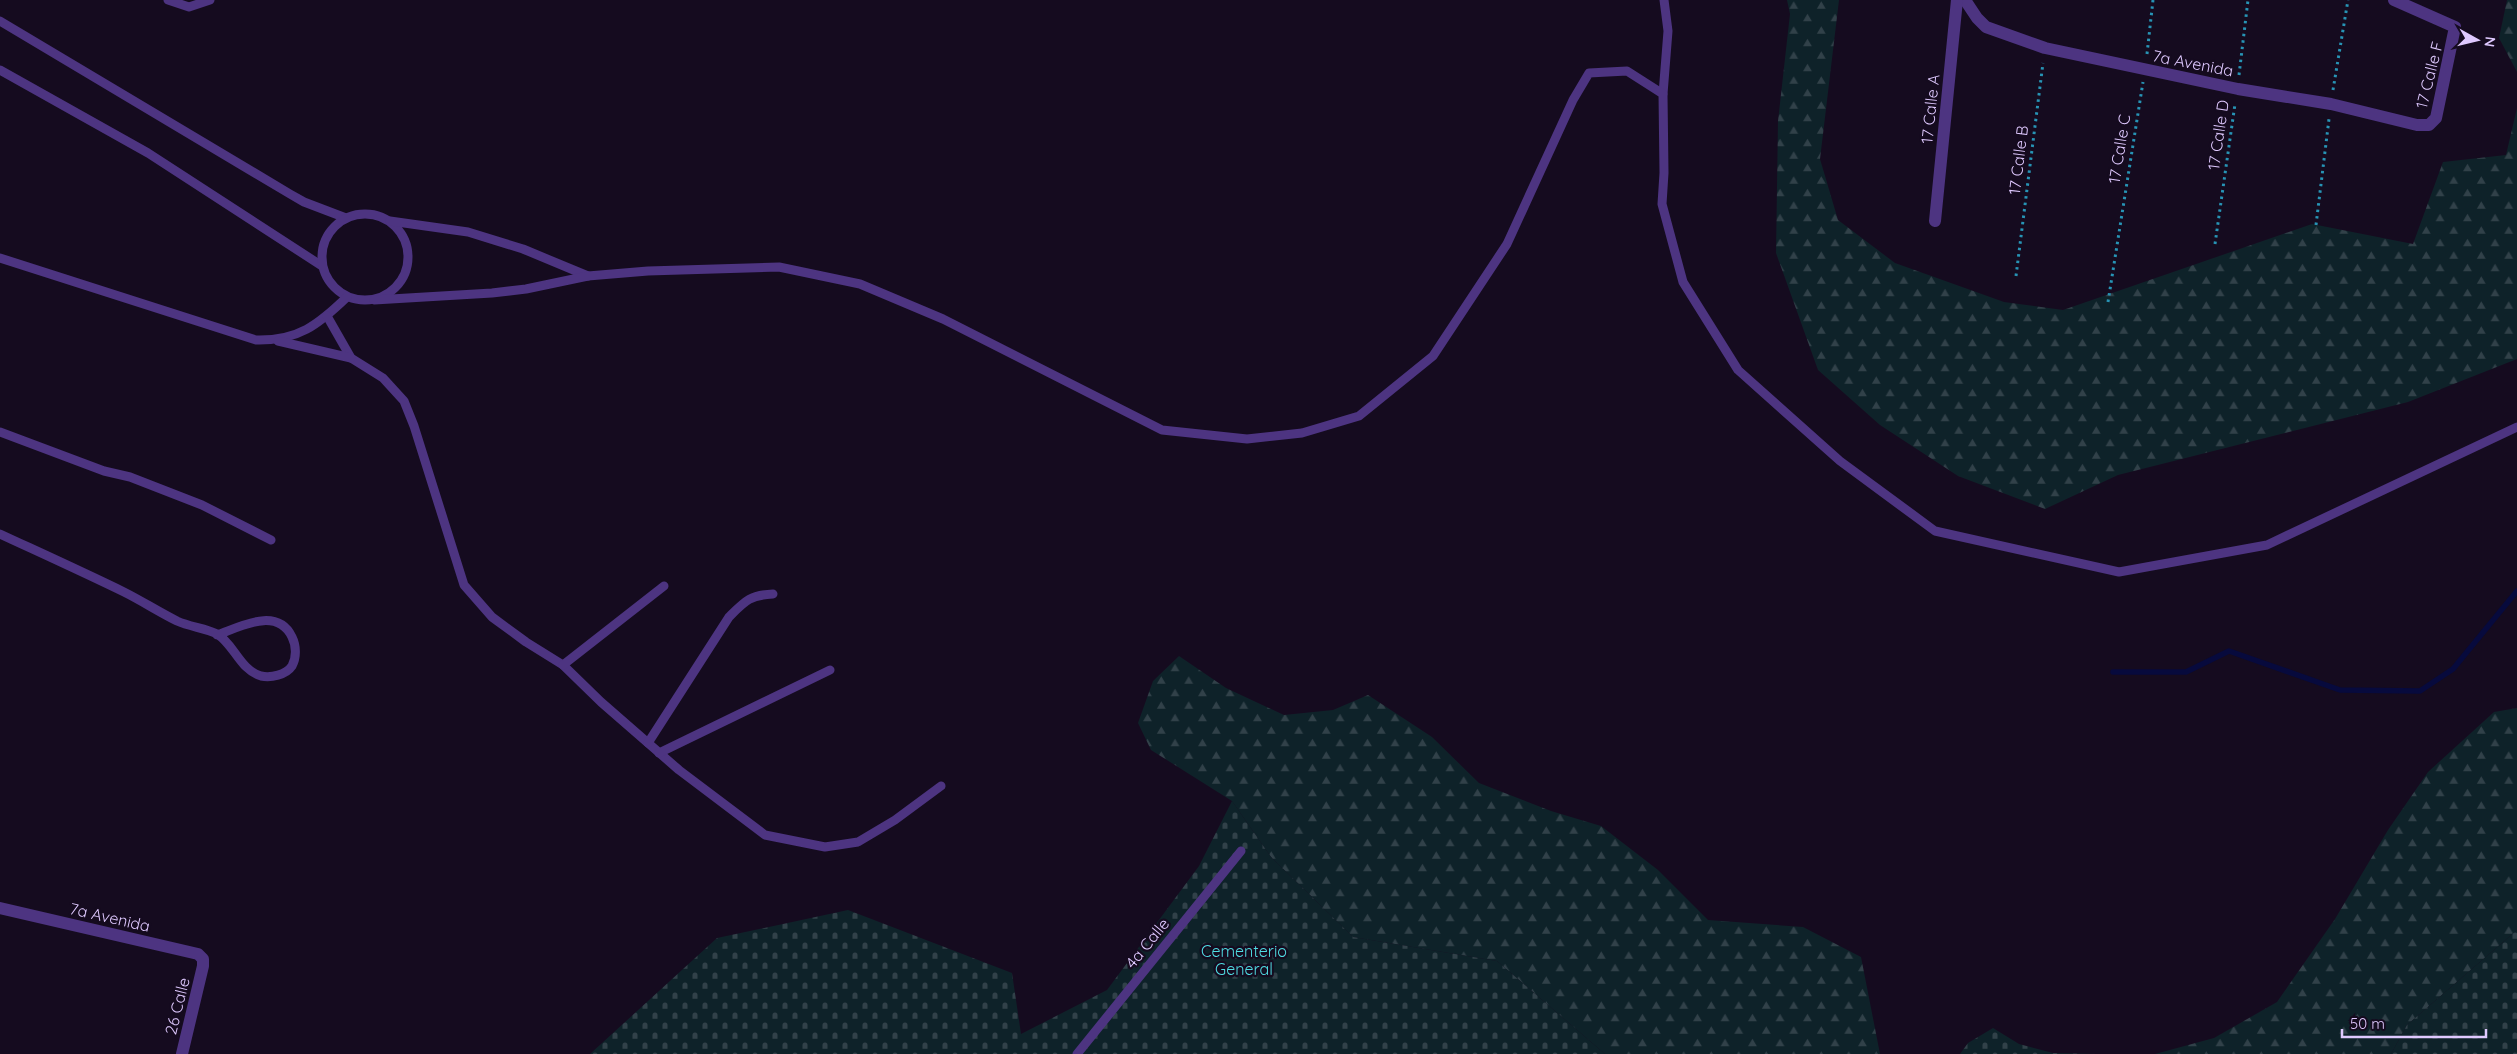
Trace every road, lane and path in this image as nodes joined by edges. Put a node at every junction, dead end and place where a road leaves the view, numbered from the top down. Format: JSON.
{"nodes":[{"id":1,"x":168,"y":0,"type":"edge"},
{"id":2,"x":210,"y":0,"type":"edge"},
{"id":3,"x":1664,"y":0,"type":"edge"},
{"id":4,"x":1957,"y":0,"type":"edge"},
{"id":5,"x":1965,"y":0,"type":"edge"},
{"id":6,"x":2153,"y":0,"type":"edge"},
{"id":7,"x":2248,"y":0,"type":"edge"},
{"id":8,"x":2394,"y":0,"type":"edge"},
{"id":9,"x":0,"y":22,"type":"edge"},
{"id":10,"x":2045,"y":48,"type":"junction"},
{"id":11,"x":0,"y":70,"type":"edge"},
{"id":12,"x":2145,"y":70,"type":"junction"},
{"id":13,"x":2238,"y":89,"type":"junction"},
{"id":14,"x":1663,"y":94,"type":"junction"},
{"id":15,"x":2429,"y":125,"type":"joint"},
{"id":16,"x":346,"y":218,"type":"junction"},
{"id":17,"x":390,"y":221,"type":"junction"},
{"id":18,"x":1936,"y":222,"type":"dead end"},
{"id":19,"x":2214,"y":244,"type":"dead end"},
{"id":20,"x":0,"y":258,"type":"edge"},
{"id":21,"x":322,"y":266,"type":"junction"},
{"id":22,"x":588,"y":276,"type":"junction"},
{"id":23,"x":2016,"y":276,"type":"dead end"},
{"id":24,"x":347,"y":297,"type":"junction"},
{"id":25,"x":374,"y":300,"type":"junction"},
{"id":26,"x":2108,"y":302,"type":"dead end"},
{"id":27,"x":327,"y":316,"type":"junction"},
{"id":28,"x":277,"y":340,"type":"junction"},
{"id":29,"x":351,"y":358,"type":"junction"},
{"id":30,"x":2517,"y":427,"type":"edge"},
{"id":31,"x":0,"y":432,"type":"edge"},
{"id":32,"x":0,"y":534,"type":"edge"},
{"id":33,"x":271,"y":540,"type":"dead end"},
{"id":34,"x":664,"y":586,"type":"dead end"},
{"id":35,"x":774,"y":594,"type":"dead end"},
{"id":36,"x":217,"y":634,"type":"junction"},
{"id":37,"x":563,"y":665,"type":"junction"},
{"id":38,"x":830,"y":670,"type":"dead end"},
{"id":39,"x":648,"y":743,"type":"junction"},
{"id":40,"x":659,"y":753,"type":"junction"},
{"id":41,"x":941,"y":786,"type":"dead end"},
{"id":42,"x":1240,"y":851,"type":"dead end"},
{"id":43,"x":0,"y":908,"type":"edge"},
{"id":44,"x":203,"y":966,"type":"joint"},
{"id":45,"x":182,"y":1054,"type":"edge"},
{"id":46,"x":1077,"y":1054,"type":"edge"}],
"edges":[{"from":1,"to":2,"type":"lane"},
{"from":3,"to":14,"type":"lane"},
{"from":4,"to":18,"type":"street","name":"17 Calle A"},
{"from":5,"to":10,"type":"street","name":"7a Avenida"},
{"from":6,"to":12,"type":"path","name":"17 Calle C"},
{"from":7,"to":13,"type":"path","name":"17 Calle D"},
{"from":8,"to":15,"type":"street","name":"17 Calle F"},
{"from":9,"to":16,"type":"lane"},
{"from":10,"to":12,"type":"street","name":"7a Avenida"},
{"from":10,"to":23,"type":"path","name":"17 Calle B"},
{"from":11,"to":21,"type":"lane"},
{"from":12,"to":13,"type":"street","name":"7a Avenida"},
{"from":12,"to":26,"type":"path","name":"17 Calle C"},
{"from":13,"to":15,"type":"street","name":"7a Avenida"},
{"from":13,"to":19,"type":"path","name":"17 Calle D"},
{"from":14,"to":22,"type":"lane"},
{"from":14,"to":30,"type":"lane"},
{"from":16,"to":17,"type":"lane"},
{"from":16,"to":21,"type":"lane"},
{"from":17,"to":22,"type":"lane"},
{"from":17,"to":25,"type":"lane"},
{"from":20,"to":28,"type":"lane"},
{"from":21,"to":24,"type":"lane"},
{"from":22,"to":25,"type":"lane"},
{"from":24,"to":25,"type":"lane"},
{"from":24,"to":27,"type":"lane"},
{"from":27,"to":28,"type":"lane"},
{"from":27,"to":29,"type":"lane"},
{"from":28,"to":29,"type":"lane"},
{"from":29,"to":37,"type":"lane"},
{"from":31,"to":33,"type":"lane"},
{"from":32,"to":36,"type":"lane"},
{"from":34,"to":37,"type":"lane"},
{"from":35,"to":39,"type":"lane"},
{"from":36,"to":36,"type":"lane"},
{"from":37,"to":39,"type":"lane"},
{"from":38,"to":40,"type":"lane"},
{"from":39,"to":40,"type":"lane"},
{"from":40,"to":41,"type":"lane"},
{"from":42,"to":46,"type":"lane","name":"4a Calle"},
{"from":43,"to":44,"type":"street","name":"7a Avenida"},
{"from":44,"to":45,"type":"street","name":"26 Calle"}]}
